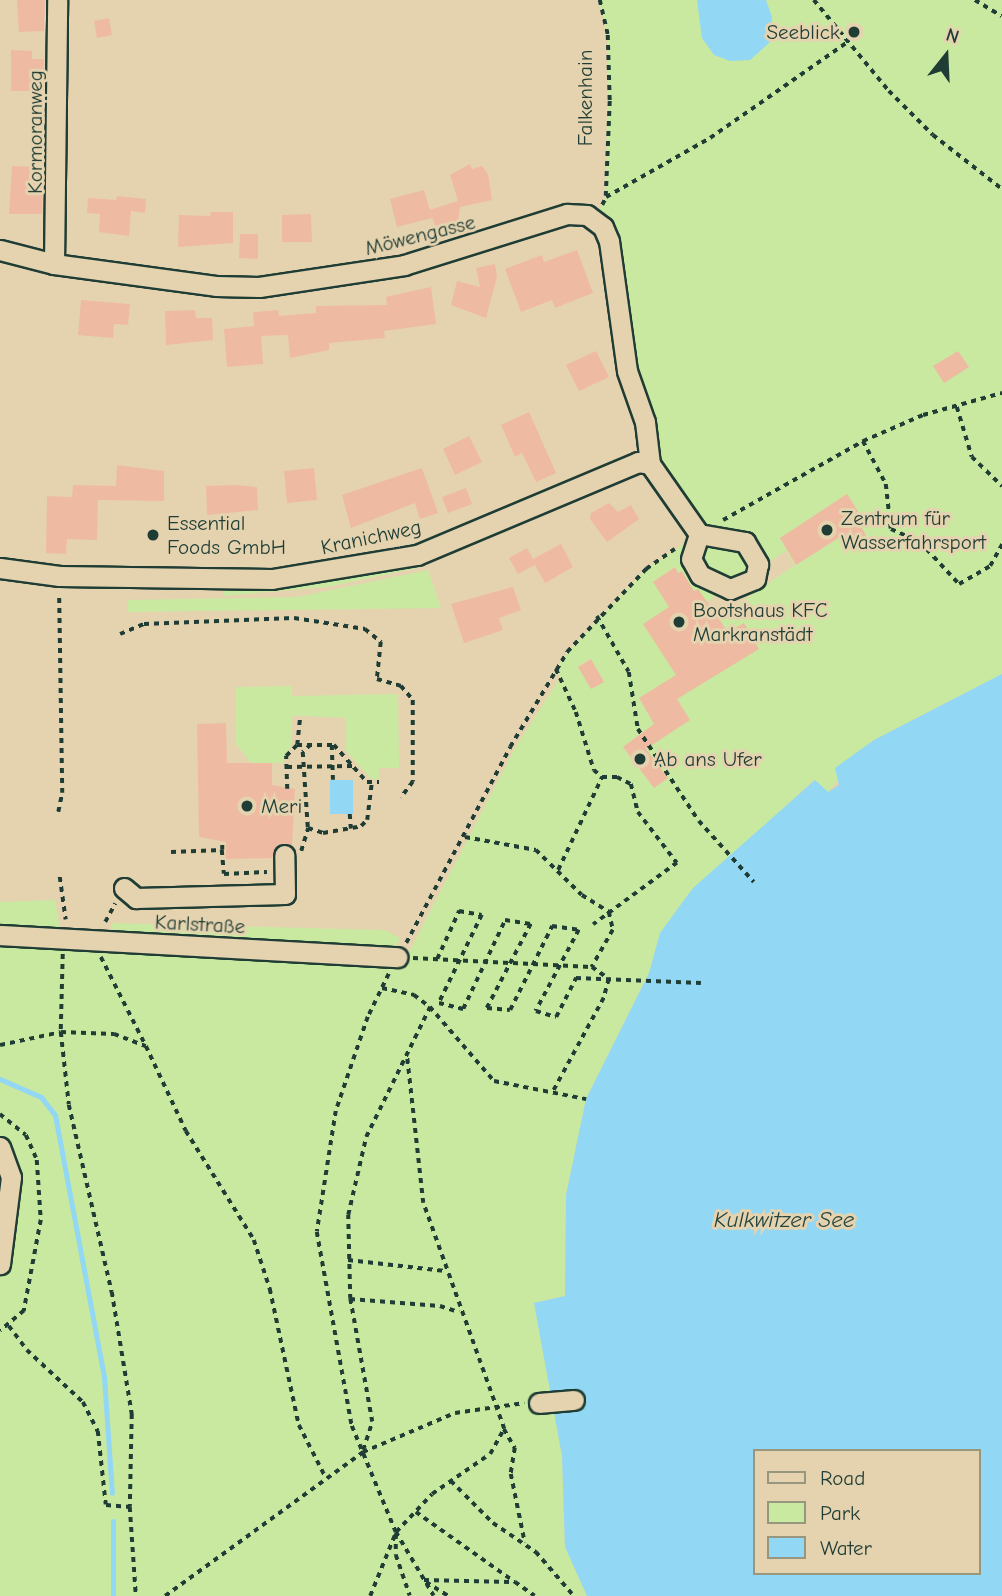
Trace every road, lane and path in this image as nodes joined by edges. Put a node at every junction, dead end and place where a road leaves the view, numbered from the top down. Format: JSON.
{"nodes":[{"id":1,"x":57,"y":0,"type":"edge"},
{"id":2,"x":600,"y":0,"type":"edge"},
{"id":3,"x":814,"y":0,"type":"edge"},
{"id":4,"x":975,"y":0,"type":"edge"},
{"id":5,"x":1002,"y":16,"type":"edge"},
{"id":6,"x":846,"y":43,"type":"junction"},
{"id":7,"x":1002,"y":189,"type":"edge"},
{"id":8,"x":606,"y":197,"type":"junction"},
{"id":9,"x":594,"y":219,"type":"junction"},
{"id":10,"x":0,"y":250,"type":"edge"},
{"id":11,"x":54,"y":264,"type":"junction"},
{"id":12,"x":1002,"y":393,"type":"edge"},
{"id":13,"x":957,"y":407,"type":"junction"},
{"id":14,"x":863,"y":441,"type":"junction"},
{"id":15,"x":650,"y":464,"type":"junction"},
{"id":16,"x":1002,"y":486,"type":"edge"},
{"id":17,"x":699,"y":534,"type":"junction"},
{"id":18,"x":1001,"y":545,"type":"edge"},
{"id":19,"x":0,"y":568,"type":"edge"},
{"id":20,"x":59,"y":576,"type":"junction"},
{"id":21,"x":597,"y":616,"type":"junction"},
{"id":22,"x":120,"y":634,"type":"dead end"},
{"id":23,"x":556,"y":669,"type":"junction"},
{"id":24,"x":300,"y":716,"type":"dead end"},
{"id":25,"x":297,"y":744,"type":"junction"},
{"id":26,"x":311,"y":745,"type":"junction"},
{"id":27,"x":332,"y":745,"type":"junction"},
{"id":28,"x":306,"y":766,"type":"junction"},
{"id":29,"x":333,"y":766,"type":"junction"},
{"id":30,"x":352,"y":766,"type":"junction"},
{"id":31,"x":287,"y":767,"type":"junction"},
{"id":32,"x":602,"y":777,"type":"junction"},
{"id":33,"x":333,"y":780,"type":"dead end"},
{"id":34,"x":372,"y":782,"type":"junction"},
{"id":35,"x":379,"y":782,"type":"dead end"},
{"id":36,"x":287,"y":789,"type":"dead end"},
{"id":37,"x":401,"y":798,"type":"dead end"},
{"id":38,"x":58,"y":813,"type":"dead end"},
{"id":39,"x":350,"y":814,"type":"dead end"},
{"id":40,"x":351,"y":829,"type":"junction"},
{"id":41,"x":465,"y":837,"type":"junction"},
{"id":42,"x":222,"y":843,"type":"dead end"},
{"id":43,"x":222,"y":850,"type":"junction"},
{"id":44,"x":171,"y":852,"type":"dead end"},
{"id":45,"x":284,"y":855,"type":"dead end"},
{"id":46,"x":558,"y":870,"type":"junction"},
{"id":47,"x":267,"y":872,"type":"dead end"},
{"id":48,"x":60,"y":877,"type":"dead end"},
{"id":49,"x":754,"y":882,"type":"dead end"},
{"id":50,"x":124,"y":888,"type":"joint"},
{"id":51,"x":609,"y":912,"type":"junction"},
{"id":52,"x":593,"y":925,"type":"dead end"},
{"id":53,"x":0,"y":934,"type":"edge"},
{"id":54,"x":67,"y":939,"type":"junction"},
{"id":55,"x":98,"y":941,"type":"junction"},
{"id":56,"x":397,"y":957,"type":"junction"},
{"id":57,"x":437,"y":959,"type":"junction"},
{"id":58,"x":460,"y":960,"type":"junction"},
{"id":59,"x":486,"y":961,"type":"junction"},
{"id":60,"x":511,"y":962,"type":"junction"},
{"id":61,"x":533,"y":964,"type":"junction"},
{"id":62,"x":560,"y":965,"type":"junction"},
{"id":63,"x":592,"y":967,"type":"junction"},
{"id":64,"x":609,"y":979,"type":"junction"},
{"id":65,"x":701,"y":983,"type":"dead end"},
{"id":66,"x":382,"y":988,"type":"junction"},
{"id":67,"x":430,"y":1007,"type":"junction"},
{"id":68,"x":61,"y":1032,"type":"junction"},
{"id":69,"x":0,"y":1045,"type":"edge"},
{"id":70,"x":146,"y":1046,"type":"junction"},
{"id":71,"x":407,"y":1057,"type":"junction"},
{"id":72,"x":553,"y":1092,"type":"junction"},
{"id":73,"x":586,"y":1099,"type":"dead end"},
{"id":74,"x":0,"y":1114,"type":"edge"},
{"id":75,"x":0,"y":1147,"type":"edge"},
{"id":76,"x":348,"y":1261,"type":"junction"},
{"id":77,"x":0,"y":1264,"type":"edge"},
{"id":78,"x":445,"y":1271,"type":"junction"},
{"id":79,"x":350,"y":1299,"type":"junction"},
{"id":80,"x":459,"y":1312,"type":"junction"},
{"id":81,"x":9,"y":1326,"type":"junction"},
{"id":82,"x":0,"y":1331,"type":"edge"},
{"id":83,"x":574,"y":1399,"type":"dead end"},
{"id":84,"x":539,"y":1402,"type":"joint"},
{"id":85,"x":496,"y":1404,"type":"junction"},
{"id":86,"x":504,"y":1429,"type":"junction"},
{"id":87,"x":363,"y":1452,"type":"junction"},
{"id":88,"x":325,"y":1476,"type":"junction"},
{"id":89,"x":451,"y":1481,"type":"junction"},
{"id":90,"x":130,"y":1507,"type":"junction"},
{"id":91,"x":416,"y":1512,"type":"junction"},
{"id":92,"x":396,"y":1532,"type":"junction"},
{"id":93,"x":525,"y":1543,"type":"junction"},
{"id":94,"x":424,"y":1580,"type":"junction"},
{"id":95,"x":515,"y":1582,"type":"junction"},
{"id":96,"x":136,"y":1596,"type":"edge"},
{"id":97,"x":165,"y":1596,"type":"edge"},
{"id":98,"x":370,"y":1596,"type":"edge"},
{"id":99,"x":410,"y":1596,"type":"edge"},
{"id":100,"x":434,"y":1596,"type":"edge"},
{"id":101,"x":448,"y":1596,"type":"edge"},
{"id":102,"x":536,"y":1596,"type":"edge"},
{"id":103,"x":574,"y":1596,"type":"edge"}],
"edges":[{"from":1,"to":11,"type":"street","name":"Kormoranweg"},
{"from":2,"to":8,"type":"path","name":"Falkenhain"},
{"from":3,"to":6,"type":"path"},
{"from":4,"to":5,"type":"path"},
{"from":6,"to":7,"type":"path"},
{"from":6,"to":8,"type":"path"},
{"from":8,"to":9,"type":"path"},
{"from":9,"to":11,"type":"street","name":"Möwengasse"},
{"from":9,"to":15,"type":"street"},
{"from":10,"to":11,"type":"street","name":"Möwengasse"},
{"from":12,"to":13,"type":"path"},
{"from":13,"to":14,"type":"path"},
{"from":13,"to":16,"type":"path"},
{"from":14,"to":17,"type":"path"},
{"from":14,"to":18,"type":"path"},
{"from":15,"to":17,"type":"street"},
{"from":15,"to":20,"type":"street","name":"Kranichweg"},
{"from":17,"to":21,"type":"path"},
{"from":19,"to":20,"type":"street","name":"Kranichweg"},
{"from":20,"to":38,"type":"path"},
{"from":21,"to":23,"type":"path"},
{"from":21,"to":49,"type":"path"},
{"from":22,"to":37,"type":"path"},
{"from":23,"to":32,"type":"path"},
{"from":23,"to":41,"type":"path"},
{"from":24,"to":25,"type":"path"},
{"from":25,"to":26,"type":"path"},
{"from":25,"to":31,"type":"path"},
{"from":26,"to":27,"type":"path"},
{"from":26,"to":28,"type":"path"},
{"from":27,"to":29,"type":"path"},
{"from":27,"to":30,"type":"path"},
{"from":28,"to":29,"type":"path"},
{"from":28,"to":31,"type":"path"},
{"from":28,"to":40,"type":"path"},
{"from":29,"to":30,"type":"path"},
{"from":29,"to":33,"type":"path"},
{"from":30,"to":34,"type":"path"},
{"from":31,"to":36,"type":"path"},
{"from":32,"to":46,"type":"path"},
{"from":32,"to":51,"type":"path"},
{"from":34,"to":35,"type":"path"},
{"from":34,"to":40,"type":"path"},
{"from":39,"to":40,"type":"path"},
{"from":41,"to":46,"type":"path"},
{"from":41,"to":56,"type":"path"},
{"from":42,"to":43,"type":"path"},
{"from":43,"to":44,"type":"path"},
{"from":43,"to":47,"type":"path"},
{"from":45,"to":50,"type":"street"},
{"from":46,"to":51,"type":"path"},
{"from":48,"to":54,"type":"path"},
{"from":50,"to":55,"type":"path"},
{"from":51,"to":52,"type":"path"},
{"from":51,"to":63,"type":"path"},
{"from":53,"to":54,"type":"street","name":"Karlstraße"},
{"from":54,"to":55,"type":"street","name":"Karlstraße"},
{"from":54,"to":68,"type":"path"},
{"from":55,"to":56,"type":"street","name":"Karlstraße"},
{"from":55,"to":70,"type":"path"},
{"from":56,"to":57,"type":"path"},
{"from":56,"to":66,"type":"path"},
{"from":57,"to":58,"type":"path"},
{"from":57,"to":58,"type":"path"},
{"from":58,"to":59,"type":"path"},
{"from":58,"to":59,"type":"path"},
{"from":59,"to":60,"type":"path"},
{"from":59,"to":60,"type":"path"},
{"from":60,"to":61,"type":"path"},
{"from":60,"to":61,"type":"path"},
{"from":61,"to":62,"type":"path"},
{"from":61,"to":62,"type":"path"},
{"from":62,"to":63,"type":"path"},
{"from":62,"to":64,"type":"path"},
{"from":63,"to":64,"type":"path"},
{"from":64,"to":65,"type":"path"},
{"from":64,"to":72,"type":"path"},
{"from":66,"to":67,"type":"path"},
{"from":66,"to":87,"type":"path"},
{"from":67,"to":71,"type":"path"},
{"from":67,"to":72,"type":"path"},
{"from":68,"to":69,"type":"path"},
{"from":68,"to":70,"type":"path"},
{"from":68,"to":90,"type":"path"},
{"from":70,"to":88,"type":"path"},
{"from":71,"to":76,"type":"path"},
{"from":71,"to":78,"type":"path"},
{"from":72,"to":73,"type":"path"},
{"from":74,"to":81,"type":"path"},
{"from":75,"to":77,"type":"street"},
{"from":76,"to":78,"type":"path"},
{"from":76,"to":79,"type":"path"},
{"from":78,"to":80,"type":"path"},
{"from":79,"to":80,"type":"path"},
{"from":79,"to":87,"type":"path"},
{"from":80,"to":85,"type":"path"},
{"from":81,"to":82,"type":"path"},
{"from":81,"to":90,"type":"path"},
{"from":83,"to":84,"type":"street"},
{"from":84,"to":85,"type":"path"},
{"from":85,"to":86,"type":"path"},
{"from":85,"to":87,"type":"path"},
{"from":86,"to":89,"type":"path"},
{"from":86,"to":93,"type":"path"},
{"from":87,"to":88,"type":"path"},
{"from":87,"to":92,"type":"path"},
{"from":88,"to":97,"type":"path"},
{"from":89,"to":91,"type":"path"},
{"from":89,"to":93,"type":"path"},
{"from":90,"to":96,"type":"path"},
{"from":91,"to":92,"type":"path"},
{"from":91,"to":95,"type":"path"},
{"from":92,"to":94,"type":"path"},
{"from":92,"to":98,"type":"path"},
{"from":92,"to":99,"type":"path"},
{"from":93,"to":103,"type":"path"},
{"from":94,"to":95,"type":"path"},
{"from":94,"to":100,"type":"path"},
{"from":94,"to":101,"type":"path"},
{"from":95,"to":102,"type":"path"}]}
